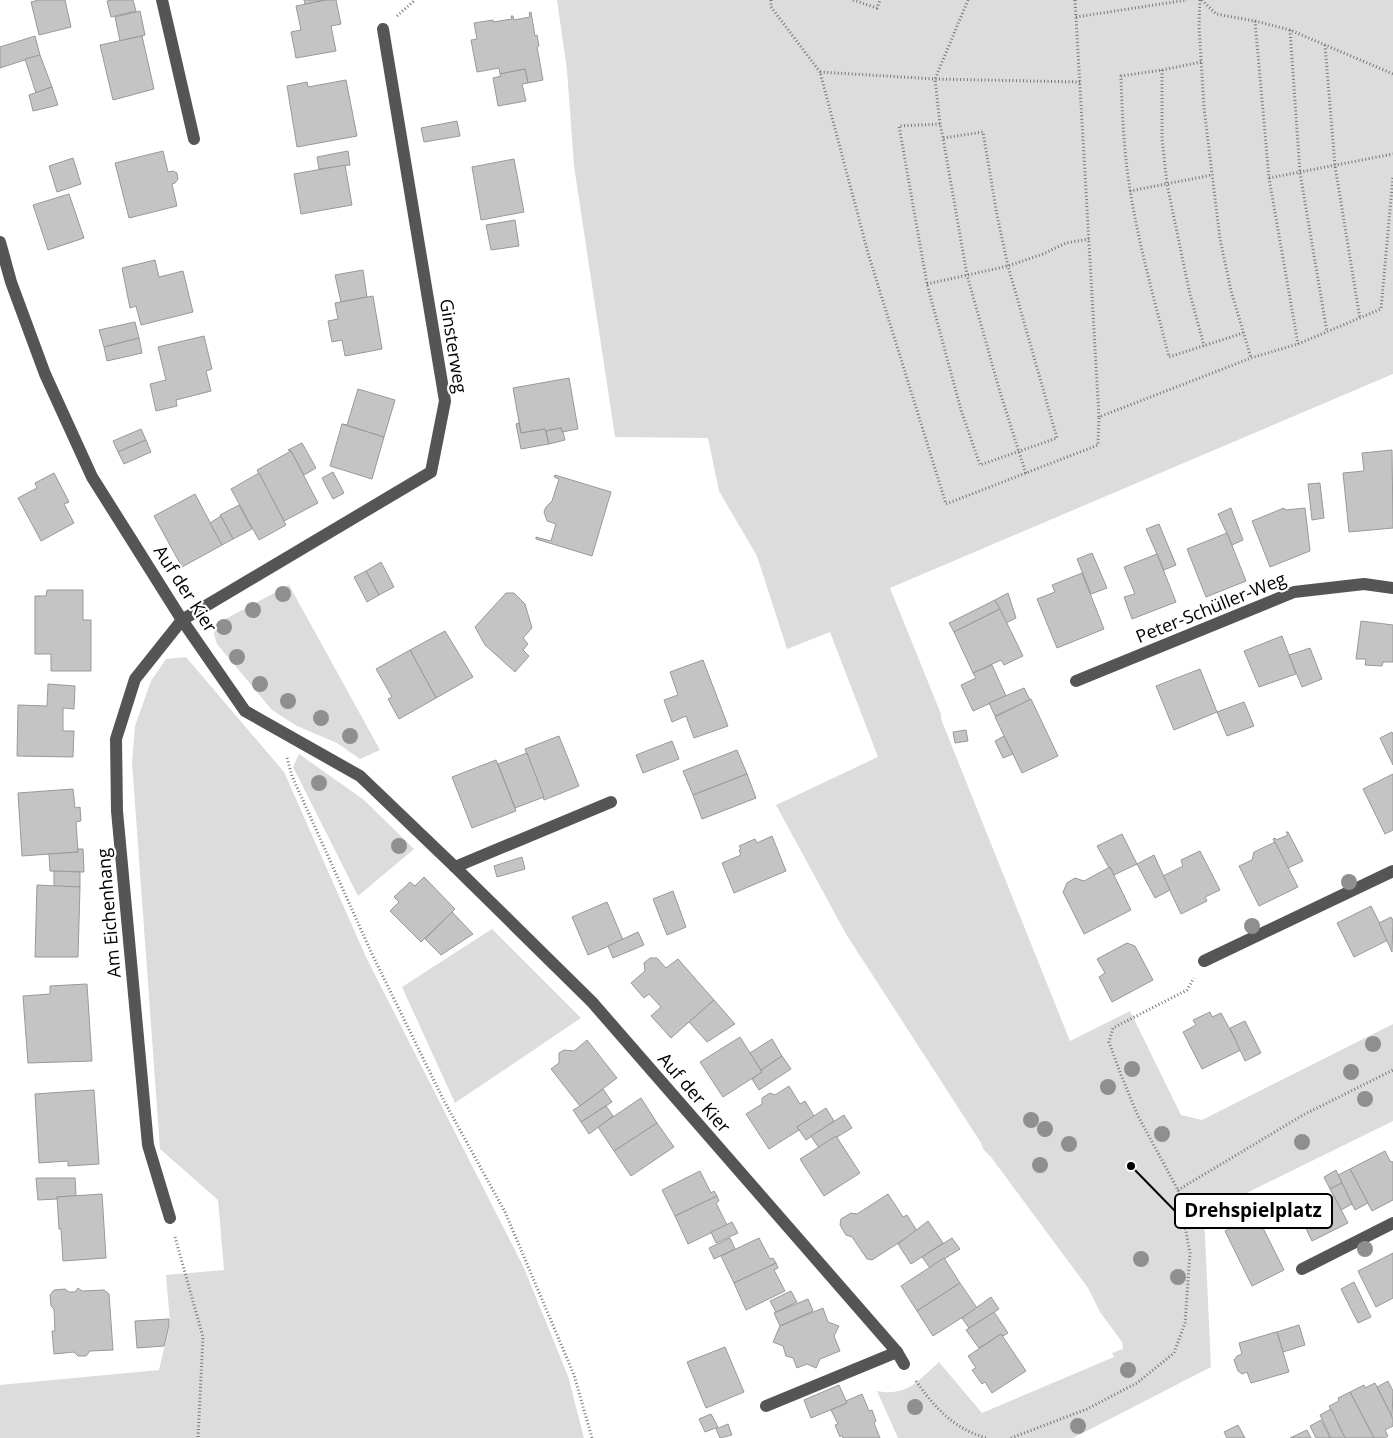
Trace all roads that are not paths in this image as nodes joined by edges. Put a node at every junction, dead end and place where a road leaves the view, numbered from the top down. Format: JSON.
{"nodes":[{"id":1,"x":162,"y":0,"type":"edge"},
{"id":2,"x":383,"y":29,"type":"dead end"},
{"id":3,"x":194,"y":139,"type":"dead end"},
{"id":4,"x":0,"y":242,"type":"edge"},
{"id":5,"x":1393,"y":588,"type":"edge"},
{"id":6,"x":182,"y":620,"type":"junction"},
{"id":7,"x":1076,"y":682,"type":"dead end"},
{"id":8,"x":611,"y":802,"type":"dead end"},
{"id":9,"x":455,"y":867,"type":"junction"},
{"id":10,"x":1393,"y":871,"type":"edge"},
{"id":11,"x":1204,"y":962,"type":"road end"},
{"id":12,"x":170,"y":1218,"type":"road end"},
{"id":13,"x":1393,"y":1223,"type":"edge"},
{"id":14,"x":1302,"y":1269,"type":"dead end"},
{"id":15,"x":897,"y":1352,"type":"junction"},
{"id":16,"x":904,"y":1364,"type":"road end"},
{"id":17,"x":766,"y":1406,"type":"dead end"}],
"edges":[{"from":1,"to":3,"type":"street"},
{"from":2,"to":6,"type":"street","name":"Ginsterweg"},
{"from":4,"to":6,"type":"street","name":"Auf der Kier"},
{"from":5,"to":7,"type":"street","name":"Peter-Schüller-Weg"},
{"from":6,"to":9,"type":"street","name":"Auf der Kier"},
{"from":6,"to":12,"type":"street","name":"Am Eichenhang"},
{"from":8,"to":9,"type":"street"},
{"from":9,"to":15,"type":"street","name":"Auf der Kier"},
{"from":10,"to":11,"type":"street"},
{"from":13,"to":14,"type":"street"},
{"from":15,"to":16,"type":"street","name":"Auf der Kier"},
{"from":15,"to":17,"type":"street"}]}
